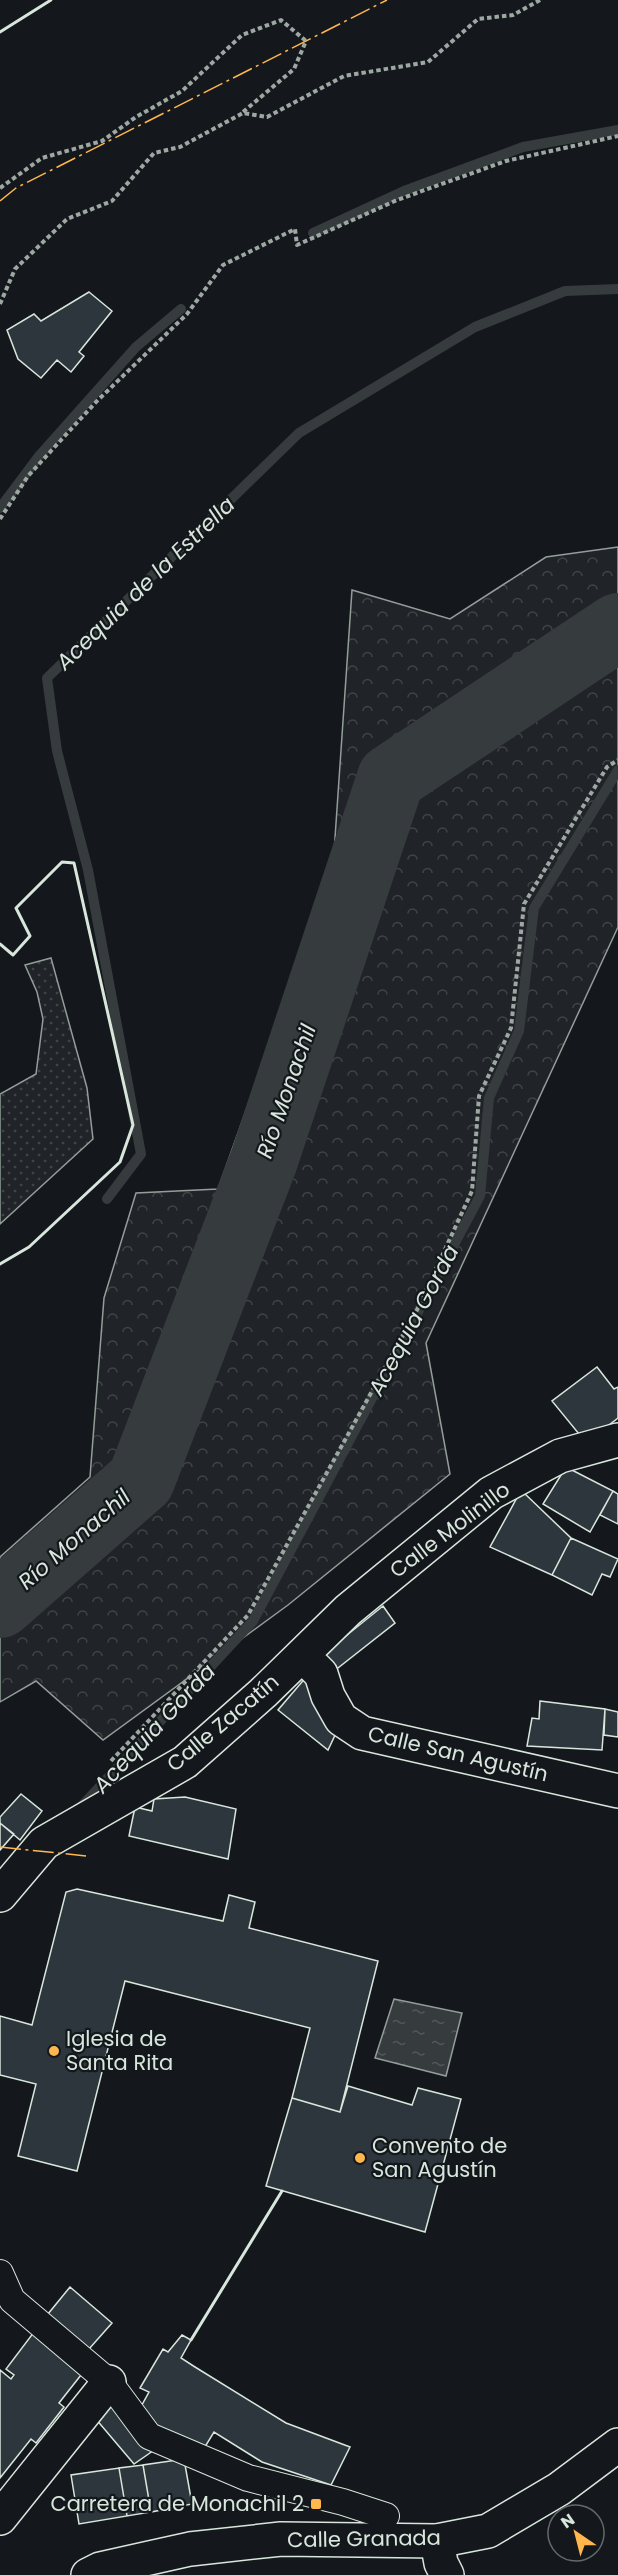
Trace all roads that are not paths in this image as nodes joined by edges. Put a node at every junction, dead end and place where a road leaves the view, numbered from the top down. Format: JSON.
{"nodes":[{"id":1,"x":618,"y":1440,"type":"edge"},
{"id":2,"x":302,"y":1655,"type":"junction"},
{"id":3,"x":618,"y":1791,"type":"edge"},
{"id":4,"x":0,"y":1895,"type":"edge"},
{"id":5,"x":0,"y":2272,"type":"edge"},
{"id":6,"x":109,"y":2382,"type":"junction"},
{"id":7,"x":618,"y":2445,"type":"edge"},
{"id":8,"x":386,"y":2516,"type":"dead end"},
{"id":9,"x":0,"y":2518,"type":"edge"},
{"id":10,"x":437,"y":2541,"type":"junction"},
{"id":11,"x":88,"y":2575,"type":"edge"},
{"id":12,"x":447,"y":2575,"type":"edge"}],
"edges":[{"from":1,"to":2,"type":"street","name":"Calle Molinillo"},
{"from":2,"to":3,"type":"street","name":"Calle San Agustín"},
{"from":2,"to":4,"type":"street","name":"Calle Zacatín"},
{"from":5,"to":6,"type":"street"},
{"from":6,"to":8,"type":"street"},
{"from":6,"to":9,"type":"street"},
{"from":7,"to":10,"type":"street","name":"Calle Granada"},
{"from":10,"to":11,"type":"street","name":"Calle Granada"},
{"from":10,"to":12,"type":"street"}]}
